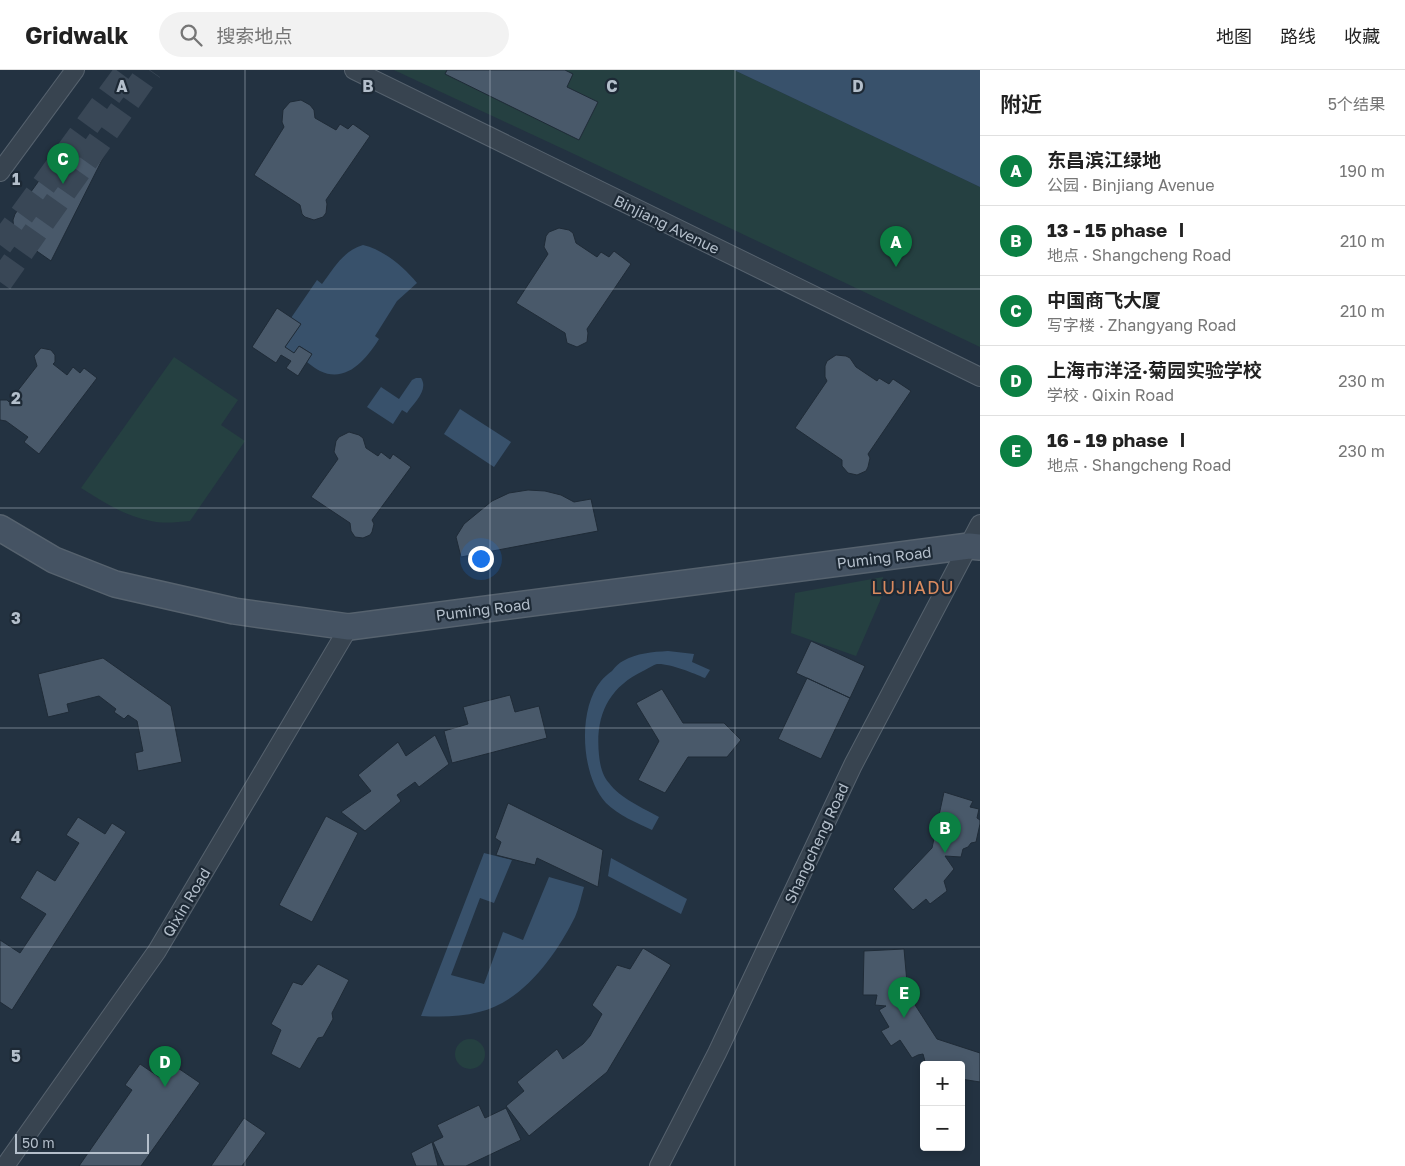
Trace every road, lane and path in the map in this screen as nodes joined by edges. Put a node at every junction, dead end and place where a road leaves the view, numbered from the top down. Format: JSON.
{"nodes":[{"id":1,"x":75,"y":70,"type":"edge"},
{"id":2,"x":354,"y":70,"type":"edge"},
{"id":3,"x":0,"y":172,"type":"edge"},
{"id":4,"x":980,"y":377,"type":"edge"},
{"id":5,"x":980,"y":524,"type":"edge"},
{"id":6,"x":0,"y":528,"type":"edge"},
{"id":7,"x":974,"y":546,"type":"edge"},
{"id":8,"x":349,"y":627,"type":"junction"},
{"id":9,"x":5,"y":1166,"type":"edge"},
{"id":10,"x":659,"y":1166,"type":"edge"}],
"edges":[{"from":1,"to":3,"type":"street"},
{"from":2,"to":4,"type":"street","name":"Binjiang Avenue"},
{"from":5,"to":7,"type":"street","name":"Shangcheng Road"},
{"from":6,"to":8,"type":"main road","name":"Puming Road"},
{"from":7,"to":8,"type":"main road","name":"Puming Road"},
{"from":7,"to":10,"type":"street","name":"Shangcheng Road"},
{"from":8,"to":9,"type":"street","name":"Qixin Road"}]}
